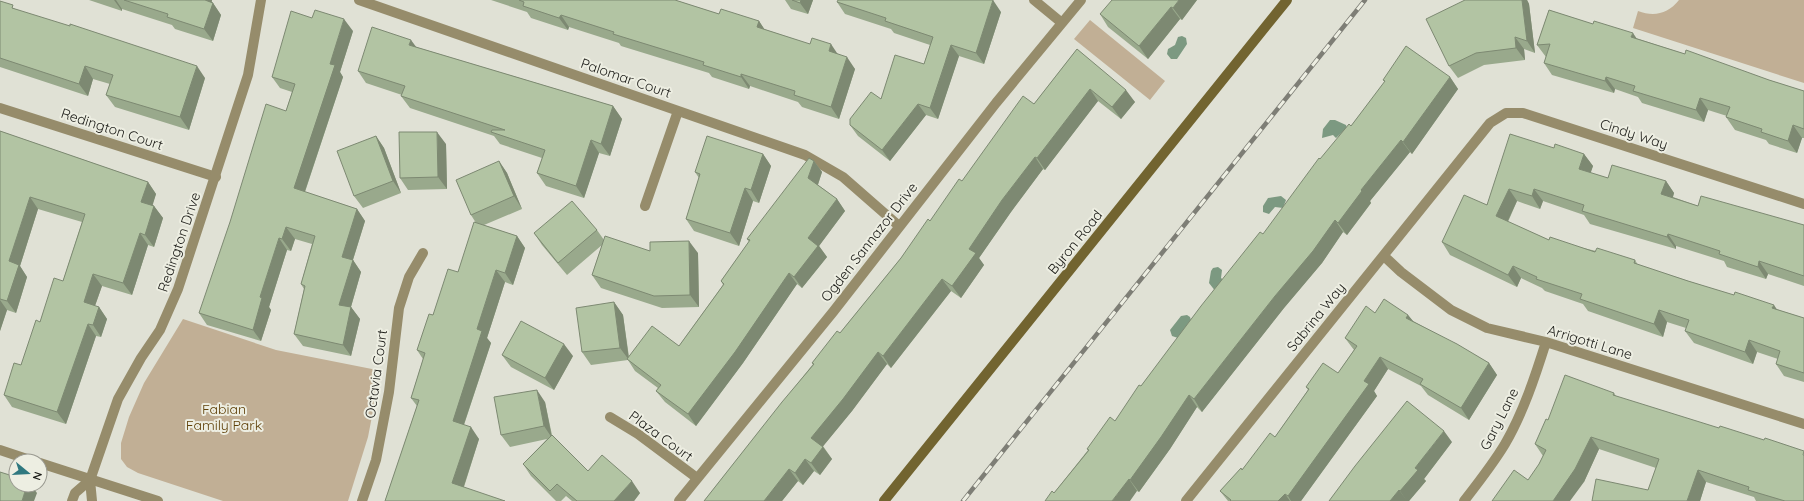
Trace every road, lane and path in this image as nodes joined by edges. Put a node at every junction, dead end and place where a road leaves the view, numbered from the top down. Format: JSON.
{"nodes":[{"id":1,"x":262,"y":0,"type":"edge"},
{"id":2,"x":359,"y":0,"type":"edge"},
{"id":3,"x":1034,"y":0,"type":"edge"},
{"id":4,"x":1081,"y":0,"type":"edge"},
{"id":5,"x":1287,"y":0,"type":"edge"},
{"id":6,"x":1062,"y":23,"type":"junction"},
{"id":7,"x":0,"y":108,"type":"edge"},
{"id":8,"x":678,"y":111,"type":"junction"},
{"id":9,"x":1468,"y":151,"type":"joint"},
{"id":10,"x":216,"y":177,"type":"junction"},
{"id":11,"x":1804,"y":204,"type":"edge"},
{"id":12,"x":645,"y":206,"type":"dead end"},
{"id":13,"x":899,"y":226,"type":"junction"},
{"id":14,"x":423,"y":253,"type":"dead end"},
{"id":15,"x":1384,"y":256,"type":"junction"},
{"id":16,"x":1546,"y":342,"type":"junction"},
{"id":17,"x":610,"y":417,"type":"dead end"},
{"id":18,"x":1804,"y":424,"type":"edge"},
{"id":19,"x":48,"y":466,"type":"edge"},
{"id":20,"x":697,"y":478,"type":"junction"},
{"id":21,"x":90,"y":480,"type":"junction"},
{"id":22,"x":72,"y":501,"type":"edge"},
{"id":23,"x":92,"y":501,"type":"edge"},
{"id":24,"x":158,"y":501,"type":"edge"},
{"id":25,"x":362,"y":501,"type":"edge"},
{"id":26,"x":679,"y":501,"type":"edge"},
{"id":27,"x":884,"y":501,"type":"edge"},
{"id":28,"x":1186,"y":501,"type":"edge"},
{"id":29,"x":1464,"y":501,"type":"edge"}],
"edges":[{"from":1,"to":10,"type":"street","name":"Redington Drive"},
{"from":2,"to":8,"type":"street","name":"Palomar Court"},
{"from":3,"to":6,"type":"street"},
{"from":4,"to":6,"type":"street","name":"Ogden Sannazor Drive"},
{"from":5,"to":27,"type":"main road","name":"Byron Road"},
{"from":6,"to":13,"type":"street","name":"Ogden Sannazor Drive"},
{"from":7,"to":10,"type":"street","name":"Redington Court"},
{"from":8,"to":12,"type":"street"},
{"from":8,"to":13,"type":"street","name":"Palomar Court"},
{"from":9,"to":11,"type":"street","name":"Cindy Way"},
{"from":9,"to":15,"type":"street","name":"Sabrina Way"},
{"from":10,"to":21,"type":"street","name":"Redington Drive"},
{"from":13,"to":20,"type":"street","name":"Ogden Sannazor Drive"},
{"from":14,"to":25,"type":"street","name":"Octavia Court"},
{"from":15,"to":16,"type":"street","name":"Arrigotti Lane"},
{"from":15,"to":28,"type":"street","name":"Sabrina Way"},
{"from":16,"to":18,"type":"street","name":"Arrigotti Lane"},
{"from":16,"to":29,"type":"street","name":"Gary Lane"},
{"from":17,"to":20,"type":"street","name":"Plaza Court"},
{"from":19,"to":21,"type":"street"},
{"from":20,"to":26,"type":"street","name":"Ogden Sannazor Drive"},
{"from":21,"to":22,"type":"street","name":"Redington Drive"},
{"from":21,"to":23,"type":"street","name":"Redington Drive"},
{"from":21,"to":24,"type":"street"}]}
